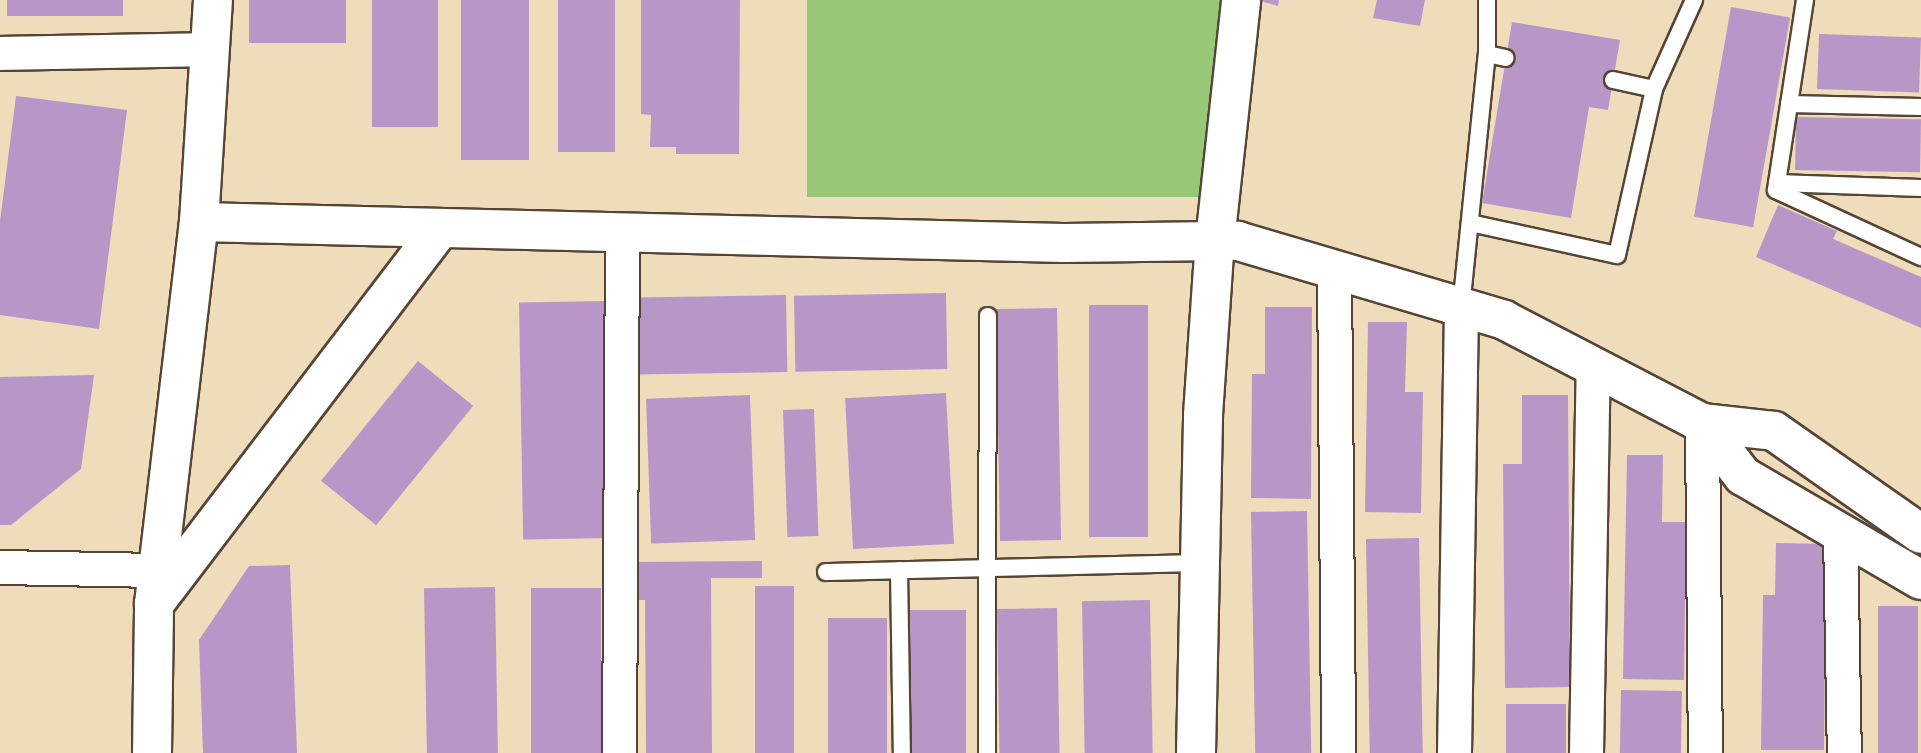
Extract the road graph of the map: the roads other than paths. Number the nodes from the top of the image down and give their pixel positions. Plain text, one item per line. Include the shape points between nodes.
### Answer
1 (213, 0) edge
2 (1241, 0) edge
3 (1487, 0) edge
4 (1694, 0) edge
5 (1805, 0) edge
6 (211, 50) junction
7 (0, 53) edge
8 (1488, 54) junction
9 (1506, 58) dead end
10 (1613, 80) dead end
11 (1654, 89) junction
12 (1788, 104) junction
13 (1921, 107) edge
14 (1777, 183) junction
15 (1921, 188) edge
16 (199, 222) junction
17 (1470, 223) junction
18 (440, 228) junction
19 (622, 232) junction
20 (1215, 242) junction
21 (1921, 257) edge
22 (1334, 270) junction
23 (1461, 308) junction
24 (988, 316) dead end
25 (1593, 367) junction
26 (1702, 424) junction
27 (1840, 533) junction
28 (1921, 534) edge
29 (1200, 563) junction
30 (0, 567) edge
31 (987, 568) junction
32 (900, 570) junction
33 (826, 572) dead end
34 (1921, 580) edge
35 (155, 587) junction
36 (152, 753) edge
37 (619, 753) edge
38 (902, 753) edge
39 (987, 753) edge
40 (1196, 753) edge
41 (1338, 753) edge
42 (1454, 753) edge
43 (1586, 753) edge
44 (1705, 753) edge
45 (1844, 753) edge

1 - 6 street
2 - 20 street
3 - 8 lane
4 - 11 lane
5 - 12 lane
6 - 7 street
6 - 16 street
8 - 9 lane
8 - 17 lane
10 - 11 lane
11 - 17 lane via 1617,255
12 - 13 lane
12 - 14 lane
14 - 15 lane
14 - 21 lane via 1776,190
16 - 18 street
16 - 35 street
17 - 23 lane
18 - 19 street
18 - 35 street
19 - 20 street
19 - 37 street
20 - 22 street via 1238,241
20 - 29 street via 1203,415
22 - 23 street
22 - 41 street
23 - 25 street via 1504,320
23 - 42 street
24 - 31 lane
25 - 26 street
25 - 43 street
26 - 27 street via 1744,476
26 - 28 street via 1774,431
26 - 44 street
27 - 34 street
27 - 45 street
29 - 31 lane
29 - 40 street
30 - 35 street
31 - 32 lane
31 - 39 lane
32 - 33 lane
32 - 38 lane
35 - 36 street

